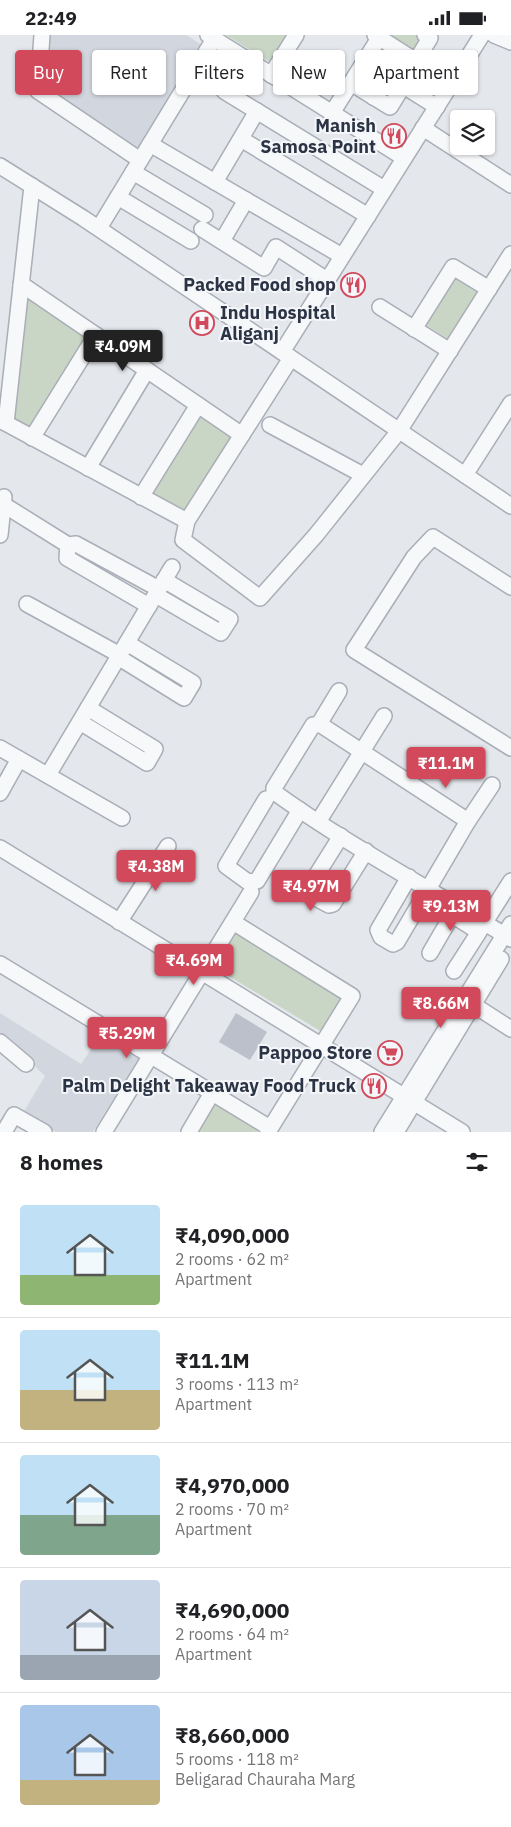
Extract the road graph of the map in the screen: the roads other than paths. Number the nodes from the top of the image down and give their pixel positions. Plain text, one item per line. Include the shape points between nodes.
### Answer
1 (42, 35) edge
2 (296, 35) edge
3 (425, 35) edge
4 (378, 36) edge
5 (487, 36) edge
6 (211, 37) edge
7 (511, 42) edge
8 (271, 75) junction
9 (351, 83) junction
10 (231, 95) edge
11 (437, 107) junction
12 (257, 111) junction
13 (332, 113) junction
14 (423, 128) junction
15 (241, 139) junction
16 (150, 144) junction
17 (404, 158) junction
18 (0, 166) edge
19 (137, 166) junction
20 (215, 182) junction
21 (511, 185) edge
22 (32, 186) junction
23 (384, 189) junction
24 (118, 197) junction
25 (246, 200) junction
26 (368, 216) junction
27 (99, 228) junction
28 (191, 241) dead end
29 (222, 241) junction
30 (511, 254) edge
31 (342, 256) junction
32 (327, 280) junction
33 (22, 284) junction
34 (489, 289) junction
35 (380, 307) dead end
36 (414, 329) junction
37 (96, 335) junction
38 (450, 351) junction
39 (286, 355) junction
40 (147, 370) junction
41 (511, 403) edge
42 (198, 405) junction
43 (3, 422) edge
44 (270, 425) dead end
45 (399, 431) junction
46 (242, 435) junction
47 (32, 438) junction
48 (88, 467) junction
49 (364, 475) junction
50 (465, 475) junction
51 (141, 497) junction
52 (2, 501) edge
53 (511, 506) edge
54 (187, 521) junction
55 (0, 535) edge
56 (172, 567) dead end
57 (511, 587) edge
58 (157, 593) junction
59 (27, 604) dead end
60 (122, 652) junction
61 (339, 691) dead end
62 (88, 708) junction
63 (384, 716) dead end
64 (80, 722) junction
65 (318, 724) junction
66 (0, 748) edge
67 (511, 748) edge
68 (362, 752) junction
69 (19, 759) junction
70 (48, 775) junction
71 (492, 785) dead end
72 (0, 793) edge
73 (266, 799) dead end
74 (300, 811) junction
75 (122, 818) dead end
76 (468, 821) junction
77 (318, 822) junction
78 (341, 836) junction
79 (168, 846) dead end
80 (0, 848) edge
81 (366, 851) junction
82 (409, 877) junction
83 (511, 881) edge
84 (251, 892) dead end
85 (425, 893) junction
86 (452, 915) junction
87 (120, 922) junction
88 (233, 922) junction
89 (482, 927) junction
90 (509, 935) edge
91 (430, 953) dead end
92 (2, 969) edge
93 (454, 971) dead end
94 (202, 973) junction
95 (468, 1002) junction
96 (511, 1029) edge
97 (0, 1042) edge
98 (320, 1046) junction
99 (151, 1056) junction
100 (26, 1064) dead end
101 (212, 1093) junction
102 (410, 1098) junction
103 (269, 1130) edge
104 (4, 1132) edge
105 (44, 1132) edge
106 (104, 1132) edge
107 (189, 1132) edge
108 (382, 1132) edge
109 (396, 1132) edge
110 (462, 1132) edge

1 - 19 street via 38,91
2 - 8 street
3 - 4 street via 430,38 416,61
4 - 9 street
5 - 7 street
5 - 11 street
6 - 8 street
6 - 16 street
8 - 13 street
9 - 11 street via 373,97 386,75
9 - 13 street
10 - 12 street
11 - 14 street
12 - 15 street
12 - 23 street
13 - 17 street
14 - 17 street
14 - 21 street
15 - 20 street
15 - 26 street
16 - 19 street
16 - 20 street
17 - 23 street
18 - 22 street
19 - 24 street
19 - 29 street
20 - 25 street
22 - 27 street
22 - 33 street
23 - 26 street
24 - 27 street
24 - 28 street
25 - 29 street
25 - 31 street
26 - 31 street
27 - 39 street
29 - 32 street via 264,268 276,247
30 - 34 street
31 - 32 street
32 - 39 street
33 - 37 street
33 - 43 street
34 - 36 street via 453,267
34 - 38 street
35 - 36 street
36 - 38 street
37 - 40 street
37 - 47 street
38 - 45 street
39 - 45 street
39 - 46 street
40 - 42 street
40 - 48 street
41 - 50 street
42 - 46 street
42 - 51 street
43 - 47 street
44 - 49 street
45 - 49 street
45 - 50 street
46 - 54 street
47 - 48 street
48 - 51 street
49 - 54 street via 260,598 183,540
50 - 53 street
51 - 54 street
52 - 55 street
52 - 58 street via 68,545 67,559
56 - 58 street
57 - 67 street via 433,537 414,557 354,649
58 - 60 street
59 - 60 street
60 - 62 street
61 - 65 street
62 - 64 street
62 - 64 street via 155,749 147,763
63 - 68 street
64 - 70 street
65 - 68 street
65 - 74 street via 309,729 274,788 274,792
66 - 69 street
68 - 76 street
68 - 77 street
69 - 70 street
69 - 72 street
70 - 75 street
71 - 76 street
73 - 74 street via 226,866 248,882 257,881
74 - 77 street
76 - 85 street
77 - 78 street
78 - 81 street
78 - 81 street via 309,887 310,895 333,904
79 - 87 street
80 - 87 street
81 - 82 street
82 - 85 street
82 - 85 street via 378,927 378,934 395,944
83 - 89 street
84 - 88 street
85 - 86 street
85 - 89 street
86 - 89 street
86 - 91 street
87 - 94 street
88 - 94 street
88 - 98 street via 352,996
89 - 90 street
89 - 93 street
90 - 95 street
92 - 99 street
94 - 98 street
94 - 99 street
95 - 96 street
95 - 102 street
97 - 100 street
98 - 102 street
98 - 103 street
99 - 101 street
99 - 106 street
101 - 103 street
101 - 107 street
102 - 108 street
102 - 109 street
102 - 110 street
104 - 105 street via 14,1115

